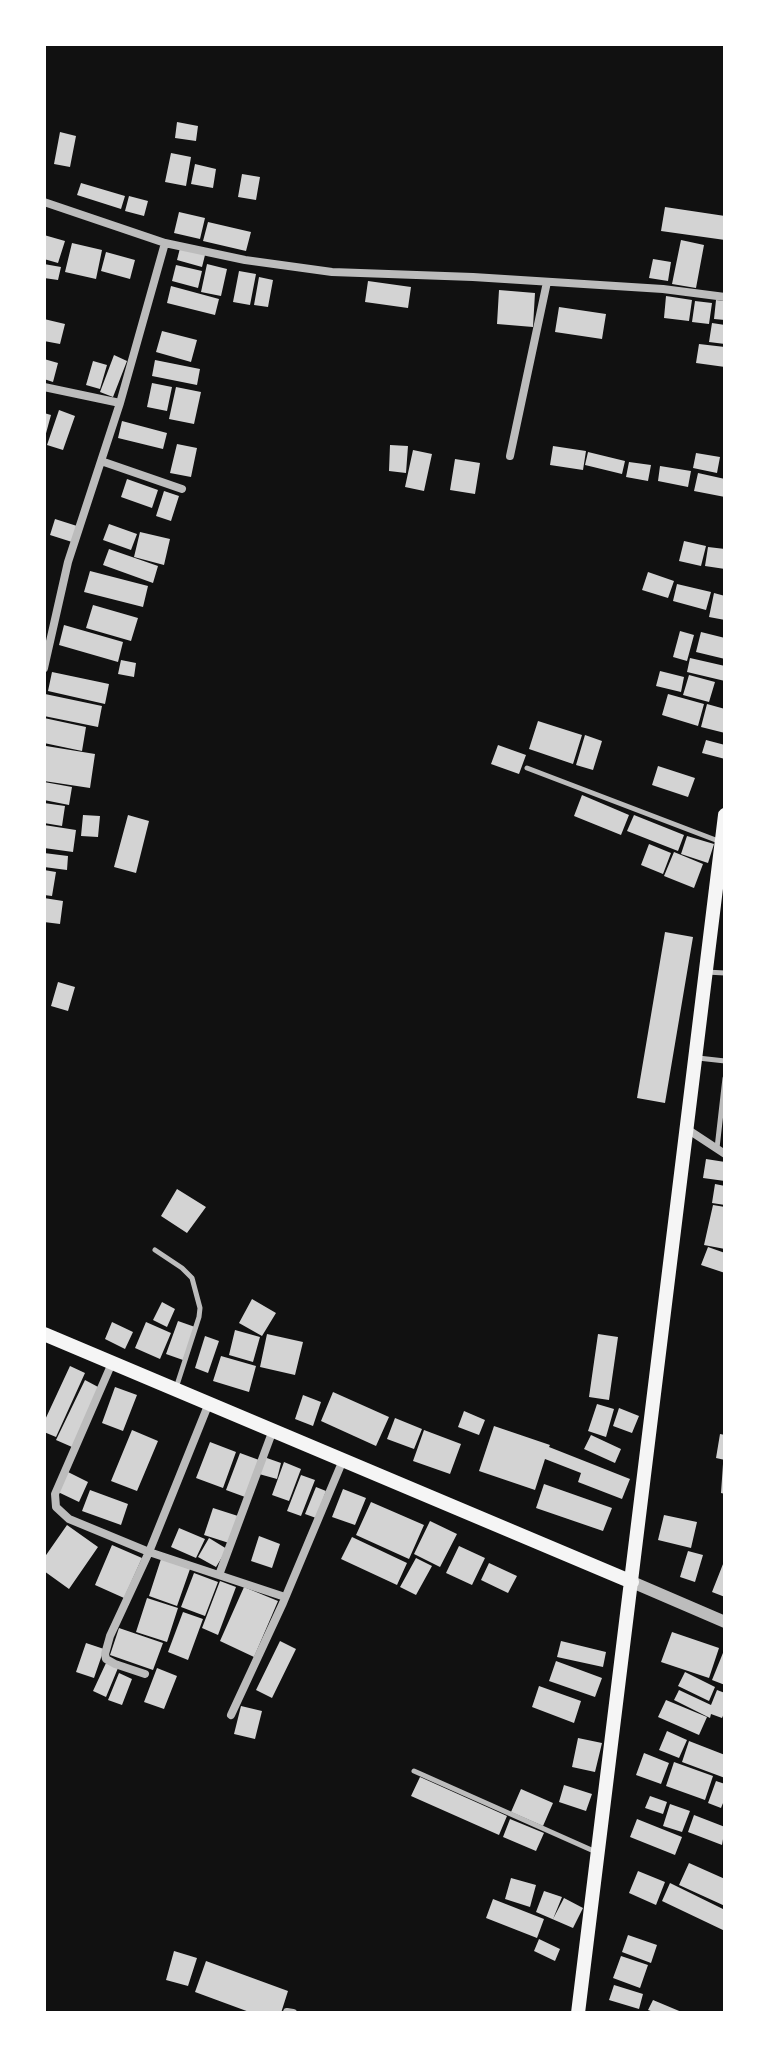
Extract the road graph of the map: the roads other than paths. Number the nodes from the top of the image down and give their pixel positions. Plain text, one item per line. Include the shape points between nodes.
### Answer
1 (44, 202) edge
2 (165, 243) junction
3 (547, 282) junction
4 (725, 297) edge
5 (44, 387) edge
6 (120, 403) junction
7 (510, 456) dead end
8 (101, 461) junction
9 (182, 489) dead end
10 (44, 665) edge
11 (527, 768) dead end
12 (725, 815) edge
13 (722, 842) junction
14 (720, 888) edge
15 (705, 972) junction
16 (725, 973) edge
17 (695, 1057) junction
18 (725, 1061) edge
19 (725, 1078) edge
20 (687, 1129) junction
21 (721, 1152) edge
22 (155, 1250) dead end
23 (44, 1334) edge
24 (112, 1363) junction
25 (176, 1388) junction
26 (210, 1402) junction
27 (273, 1430) junction
28 (343, 1460) junction
29 (149, 1552) junction
30 (219, 1575) junction
31 (632, 1582) junction
32 (285, 1597) junction
33 (725, 1622) edge
34 (145, 1674) dead end
35 (231, 1715) dead end
36 (414, 1771) dead end
37 (597, 1852) junction
38 (578, 2013) edge

1 - 2 street
2 - 3 street via 332,272
2 - 6 street
3 - 4 street
3 - 7 street
5 - 6 street
6 - 8 street
8 - 9 street
8 - 10 street via 68,562
11 - 13 lane
12 - 13 main road
13 - 14 main road
14 - 15 main road
15 - 16 lane
15 - 17 main road
17 - 18 lane
17 - 20 main road
19 - 21 lane
20 - 21 street
20 - 31 main road
22 - 25 lane via 192,1278 200,1308
23 - 24 main road
24 - 25 main road
24 - 29 street via 55,1494 56,1507 69,1519
25 - 26 main road
26 - 27 main road
26 - 29 street
27 - 28 main road
27 - 30 street
28 - 31 main road
28 - 32 street
29 - 30 street
29 - 34 street via 105,1654 115,1664
30 - 32 street
31 - 33 street
31 - 37 main road
32 - 35 street
36 - 37 lane
37 - 38 main road

